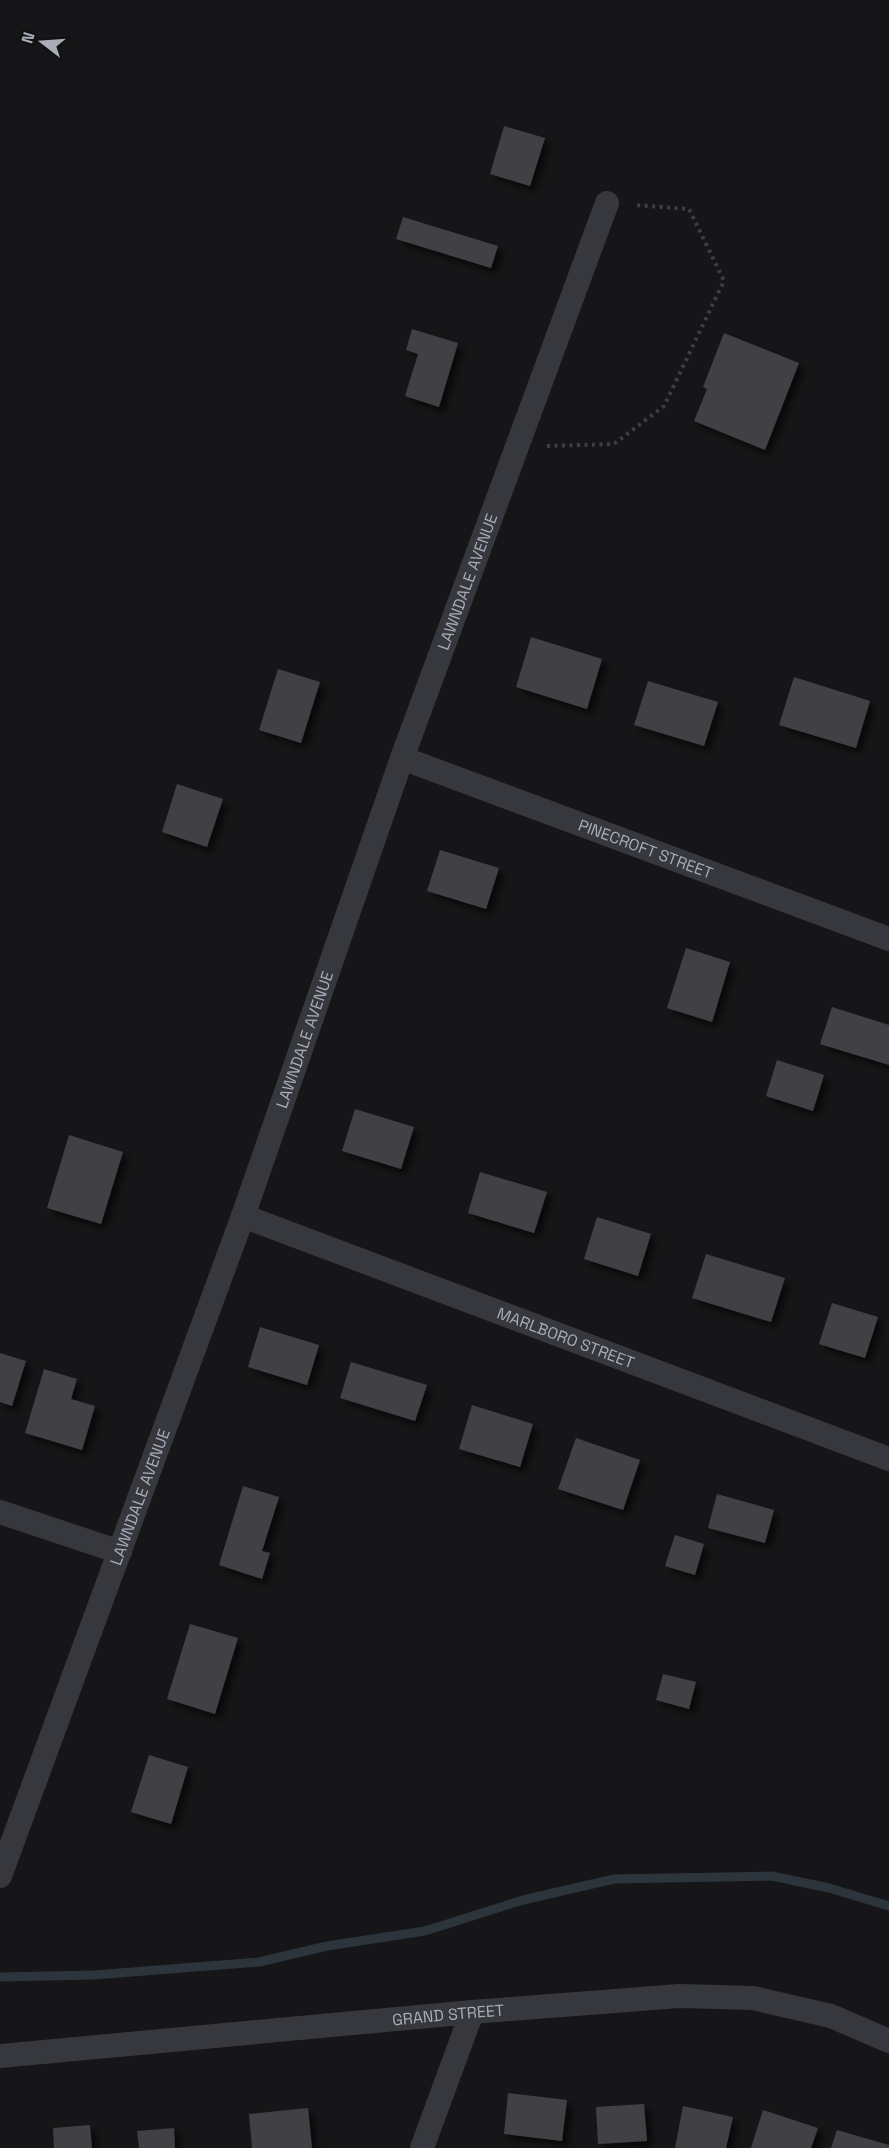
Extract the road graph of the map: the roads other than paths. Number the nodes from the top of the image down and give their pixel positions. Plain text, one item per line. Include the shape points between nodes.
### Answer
1 (608, 203) road end
2 (402, 758) junction
3 (889, 939) edge
4 (243, 1216) junction
5 (889, 1459) edge
6 (0, 1512) edge
7 (120, 1552) junction
8 (0, 1876) edge
9 (472, 2012) junction
10 (889, 2041) edge
11 (0, 2056) edge
12 (422, 2148) edge

1 - 2 street, LAWNDALE AVENUE
2 - 3 street, PINECROFT STREET
2 - 4 street, LAWNDALE AVENUE
4 - 5 street, MARLBORO STREET
4 - 7 street, LAWNDALE AVENUE
6 - 7 street
7 - 8 street, LAWNDALE AVENUE
9 - 10 street, GRAND STREET via 679,1996 753,1998 831,2016
9 - 11 street, GRAND STREET
9 - 12 street

